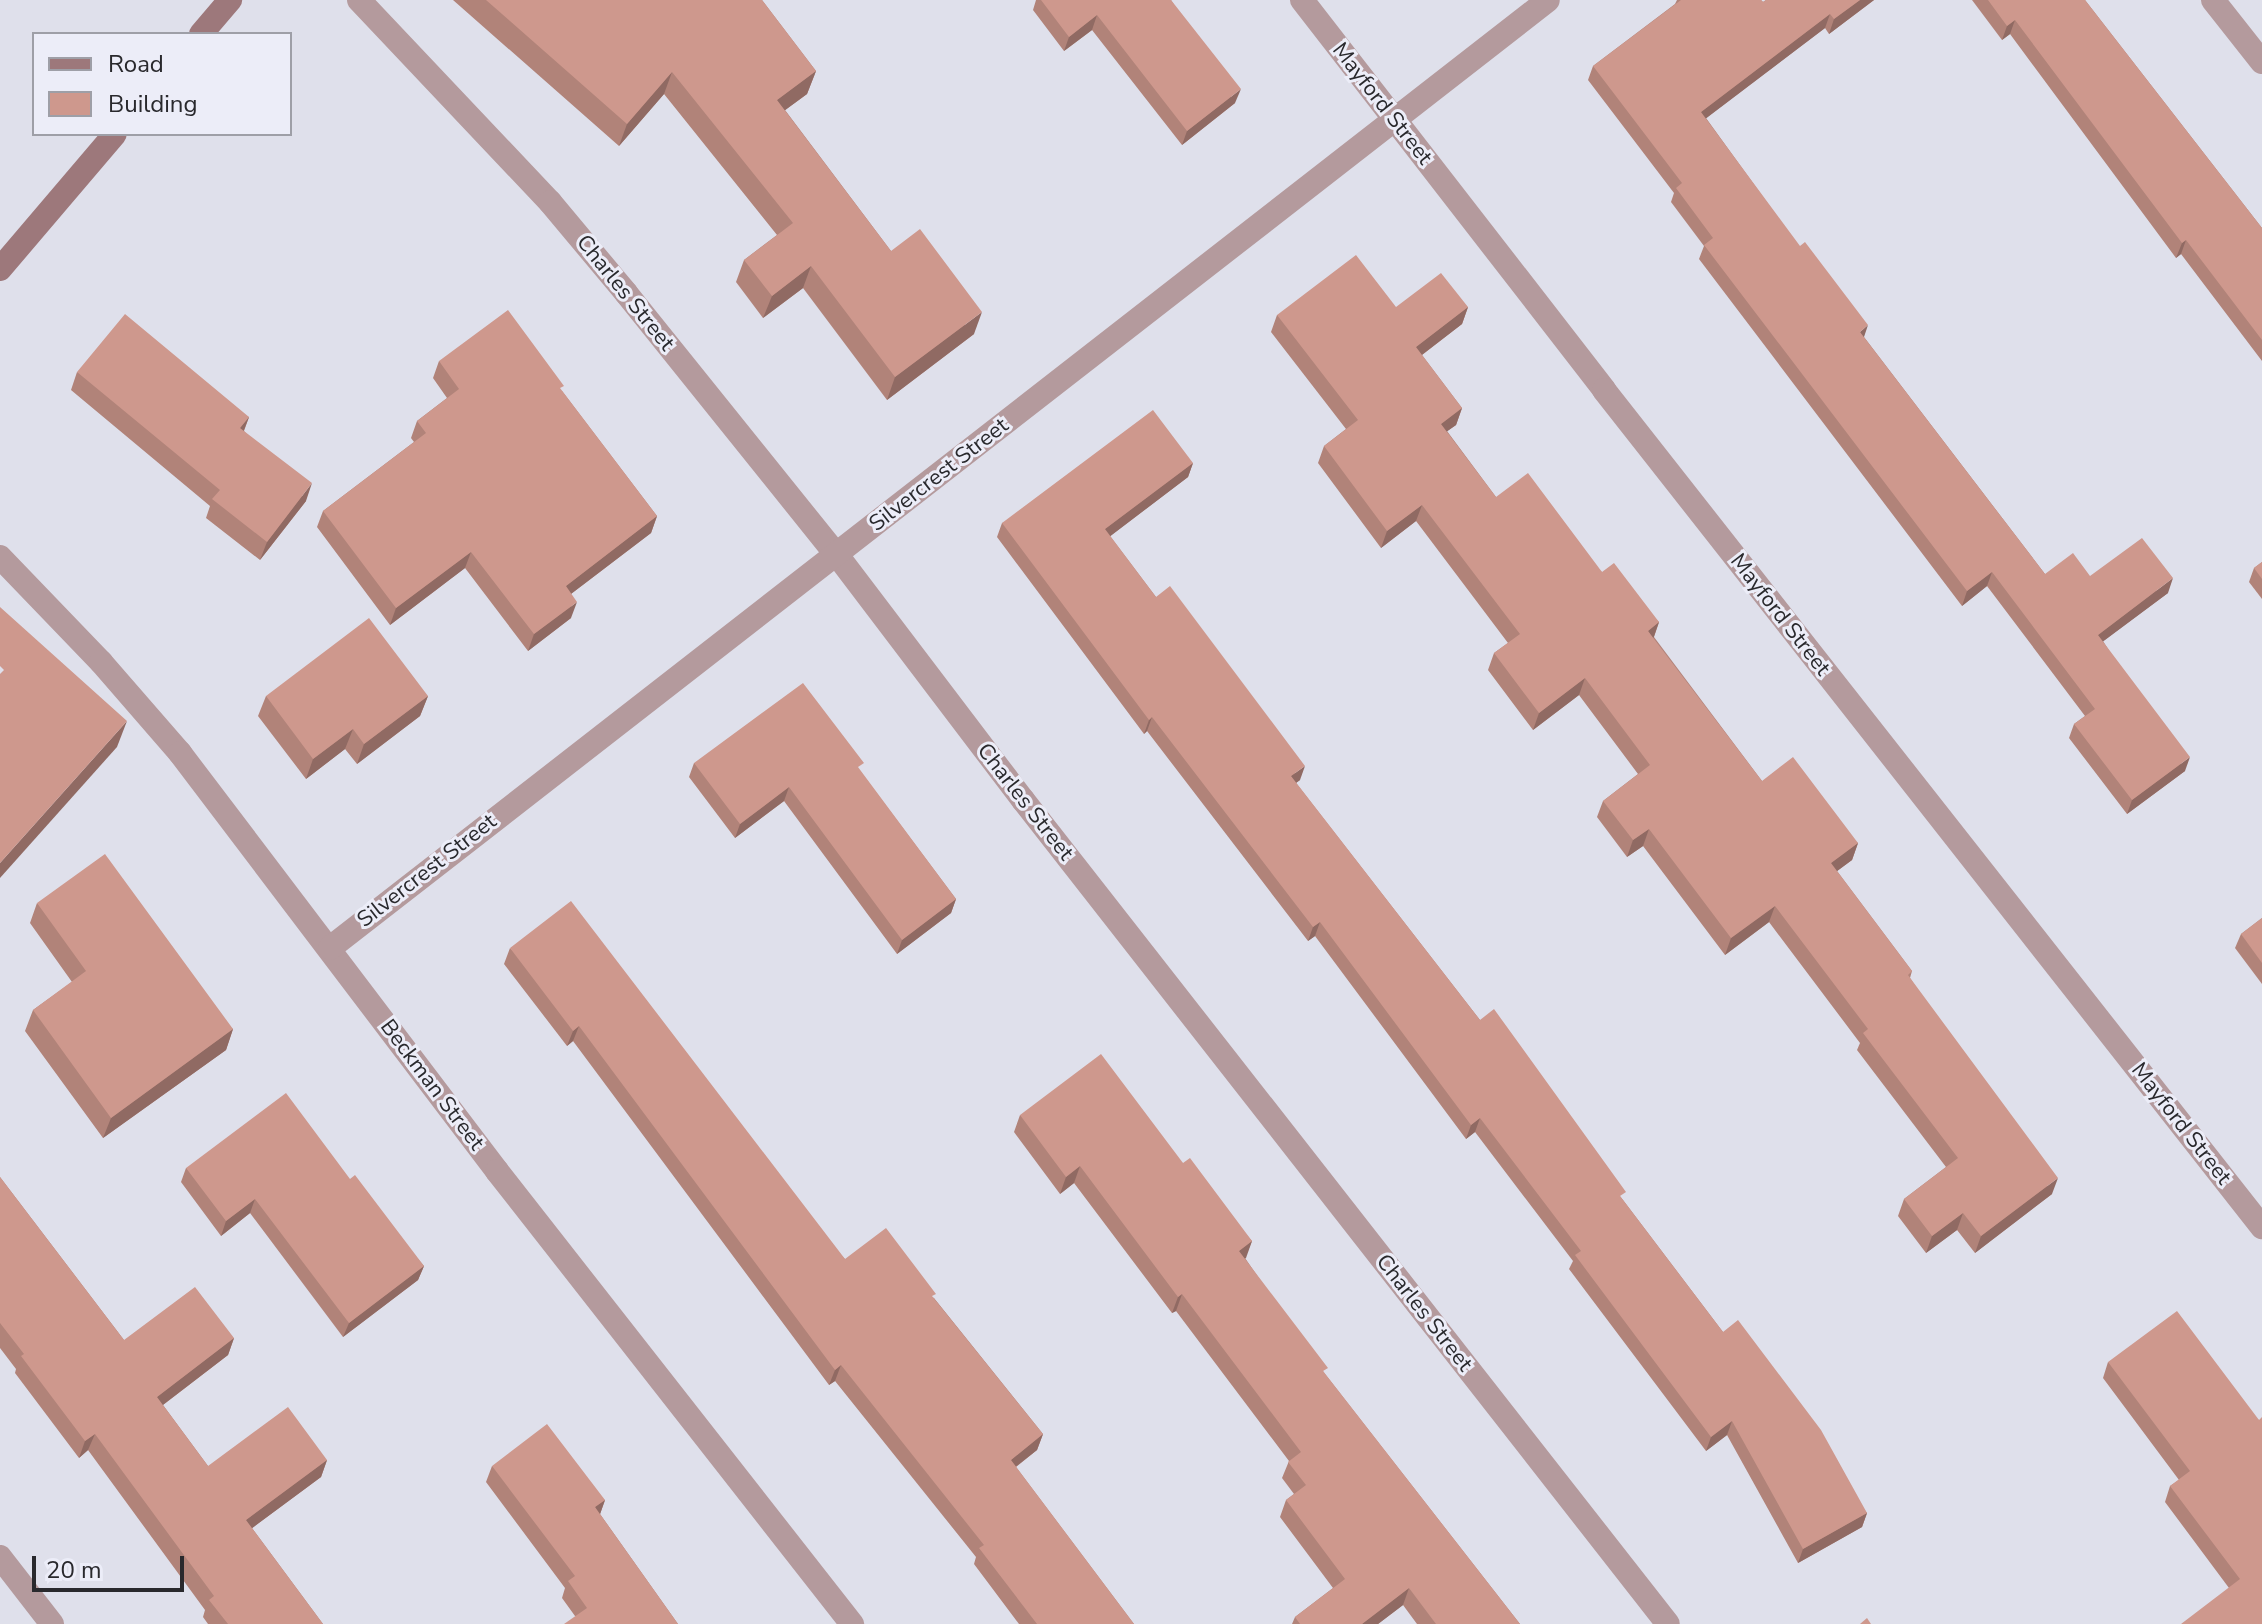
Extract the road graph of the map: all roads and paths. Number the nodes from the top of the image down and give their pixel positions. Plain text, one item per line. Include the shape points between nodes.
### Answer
1 (230, 0) edge
2 (359, 0) edge
3 (1302, 0) edge
4 (1548, 0) edge
5 (2213, 0) edge
6 (203, 32) edge
7 (2262, 62) edge
8 (1395, 120) junction
9 (113, 136) edge
10 (0, 269) edge
11 (837, 555) junction
12 (0, 557) edge
13 (330, 948) junction
14 (2262, 1227) edge
15 (0, 1557) edge
16 (52, 1624) edge
17 (852, 1624) edge
18 (1668, 1624) edge

1 - 6 main road
2 - 11 street, Charles Street via 550,202
3 - 8 street, Mayford Street
4 - 8 street, Silvercrest Street
5 - 7 street
8 - 11 street, Silvercrest Street
8 - 14 street, Mayford Street
9 - 10 main road
11 - 13 street, Silvercrest Street
11 - 18 street, Charles Street
12 - 13 street, Beckman Street via 180,753
13 - 17 street, Beckman Street via 497,1171
15 - 16 street

